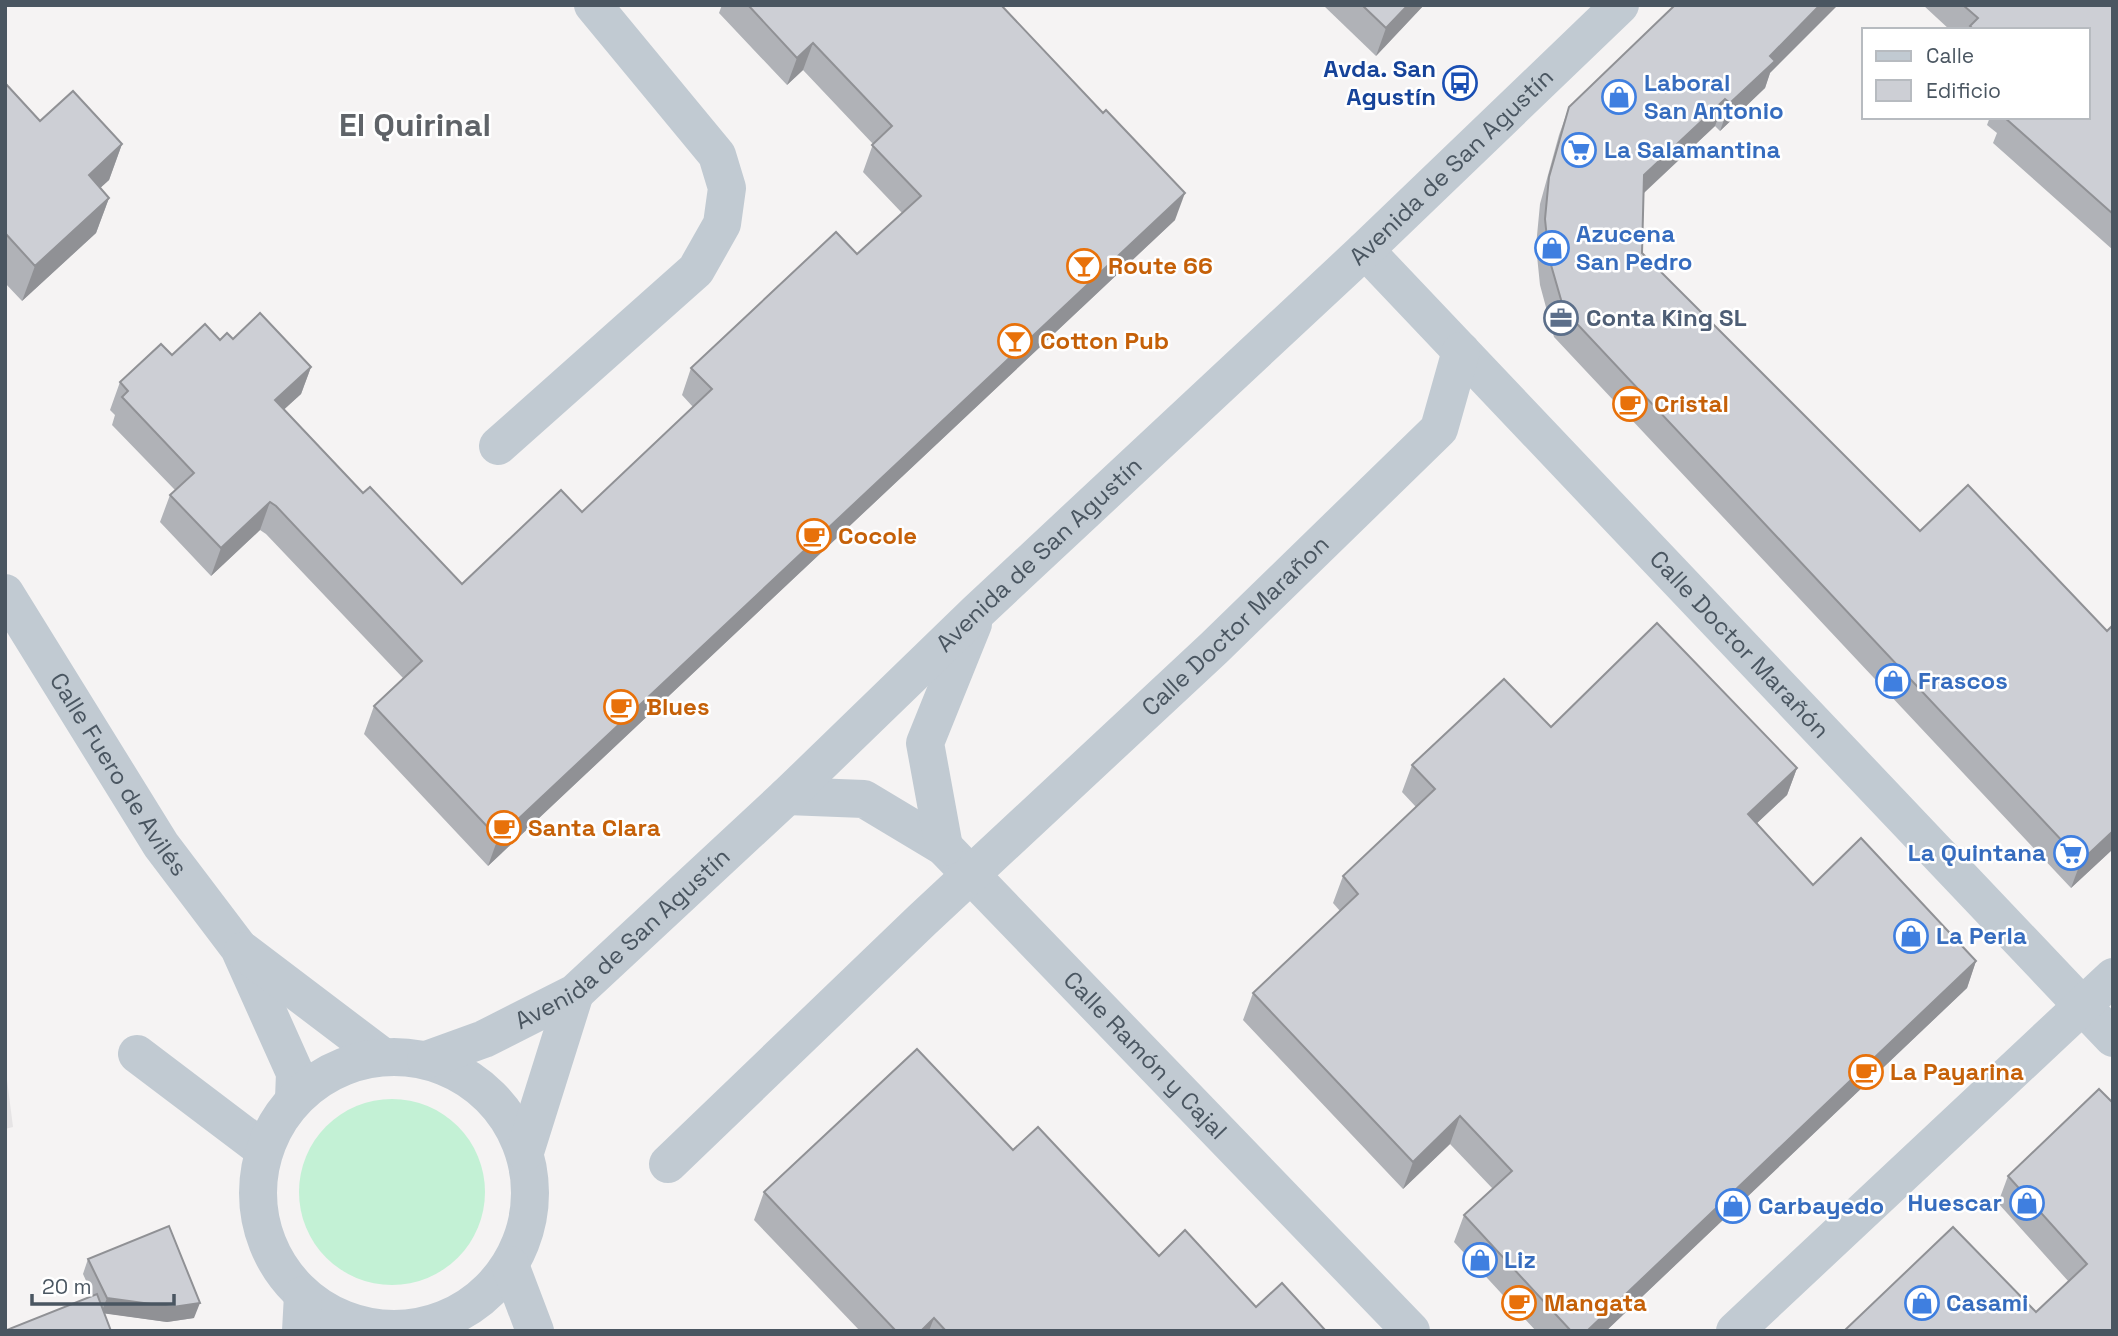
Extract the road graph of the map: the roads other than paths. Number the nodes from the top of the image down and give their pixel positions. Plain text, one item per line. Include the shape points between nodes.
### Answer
1 (593, 5) edge
2 (1620, 5) edge
3 (1590, 19) edge
4 (1365, 250) junction
5 (1461, 351) junction
6 (498, 446) dead end
7 (5, 593) edge
8 (978, 612) junction
9 (787, 796) junction
10 (944, 847) junction
11 (970, 875) junction
12 (239, 948) junction
13 (2113, 977) edge
14 (575, 993) junction
15 (2082, 1005) junction
16 (2113, 1038) edge
17 (137, 1054) dead end
18 (383, 1057) junction
19 (426, 1060) junction
20 (294, 1099) junction
21 (264, 1150) junction
22 (525, 1152) junction
23 (668, 1164) dead end
24 (510, 1265) junction
25 (302, 1313) edge
26 (475, 1321) edge
27 (392, 1330) edge
28 (535, 1331) edge
29 (1410, 1331) edge
30 (1735, 1331) edge

1 - 6 street via 717,155 727,188 722,224 696,271
2 - 3 street, Avenida de San Agustín
3 - 4 street, Avenida de San Agustín
4 - 5 street, Calle Doctor Marañón
4 - 8 street, Avenida de San Agustín
5 - 11 street, Calle Doctor Marañon via 1439,429 1214,648
5 - 15 street, Calle Doctor Marañón
7 - 12 street, Calle Fuero de Avilés via 161,845
8 - 9 street, Avenida de San Agustín
8 - 10 street via 925,743
9 - 10 street, Calle Ramón y Cajal via 864,799
9 - 14 street, Avenida de San Agustín
10 - 11 street, Calle Ramón y Cajal
11 - 23 street, Calle Doctor Marañon
11 - 29 street, Calle Ramón y Cajal
12 - 18 street, Calle Fuero de Avilés
12 - 20 street, Calle Fuero de Avilés via 295,1073
13 - 15 street
14 - 19 street, Avenida de San Agustín via 484,1039
14 - 22 street
15 - 16 street, Calle Doctor Marañón
15 - 30 street
17 - 21 street
18 - 19 street
18 - 20 street via 359,1061 321,1078
19 - 22 street via 448,1067 481,1088 510,1120
20 - 21 street
21 - 25 street via 257,1185 260,1220 272,1256
22 - 24 street via 530,1179 527,1223
24 - 26 street
24 - 28 street
25 - 27 street
26 - 27 street

